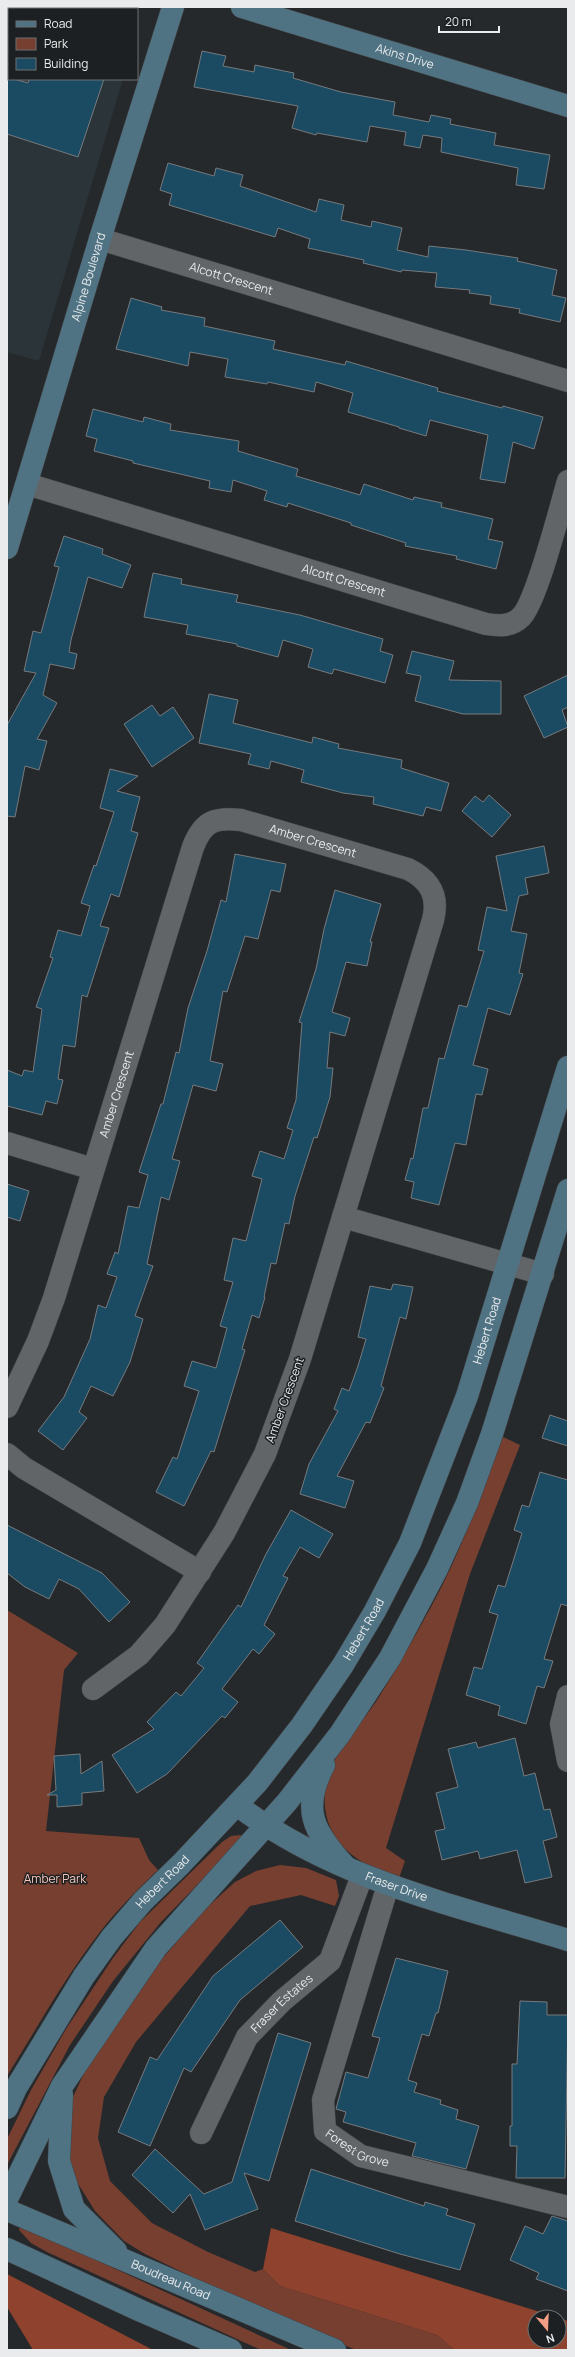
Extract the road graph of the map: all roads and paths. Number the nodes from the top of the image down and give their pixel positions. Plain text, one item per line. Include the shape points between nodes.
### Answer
1 (173, 7) edge
2 (242, 7) edge
3 (568, 106) edge
4 (100, 239) junction
5 (568, 381) edge
6 (568, 481) edge
7 (27, 484) junction
8 (7, 548) edge
9 (568, 1067) edge
10 (7, 1143) edge
11 (92, 1169) junction
12 (568, 1190) edge
13 (343, 1217) junction
14 (509, 1265) junction
15 (543, 1274) junction
16 (7, 1407) edge
17 (7, 1454) edge
18 (200, 1572) junction
19 (93, 1689) dead end
20 (568, 1696) edge
21 (340, 1734) junction
22 (568, 1761) edge
23 (237, 1805) junction
24 (266, 1827) junction
25 (355, 1873) junction
26 (388, 1885) junction
27 (568, 1940) edge
28 (62, 2086) junction
29 (10, 2098) edge
30 (201, 2133) dead end
31 (7, 2199) edge
32 (568, 2207) edge
33 (7, 2210) edge
34 (7, 2249) edge
35 (124, 2259) junction
36 (231, 2350) edge
37 (335, 2350) edge

1 - 4 main road, Alpine Boulevard
2 - 3 main road, Akins Drive
4 - 5 street, Alcott Crescent
4 - 7 main road, Alpine Boulevard
6 - 7 street, Alcott Crescent via 530,602 516,621 501,626 486,624
7 - 8 main road, Alpine Boulevard
9 - 14 main road, Hebert Road
10 - 11 street
11 - 13 street, Amber Crescent via 197,836 212,822 241,820 408,869 420,875 433,892 436,910
11 - 16 street, Amber Crescent via 47,1320
12 - 15 main road
13 - 14 street
13 - 18 street, Amber Crescent via 289,1392 268,1448 235,1513
14 - 15 street
14 - 23 main road, Hebert Road via 467,1396 410,1543 343,1665 302,1725
15 - 21 main road via 467,1503 437,1569 390,1658
17 - 18 street via 24,1468
18 - 19 street, Amber Crescent via 165,1625 139,1655
20 - 22 street via 561,1724
21 - 24 main road
21 - 25 main road via 316,1780 311,1809 318,1832
23 - 24 main road, Fraser Drive
23 - 29 main road, Hebert Road via 165,1878 112,1937 84,1976
24 - 25 main road, Fraser Drive
24 - 28 main road via 156,1948
25 - 26 main road, Fraser Drive
25 - 30 street, Fraser Estates via 330,1961 282,2001 247,2037
26 - 27 main road, Fraser Drive
26 - 32 street, Forest Grove via 323,2100 325,2131 360,2156
28 - 31 main road
28 - 35 main road via 59,2161 74,2209
33 - 35 main road, Boudreau Road
34 - 36 main road
35 - 37 main road, Boudreau Road

